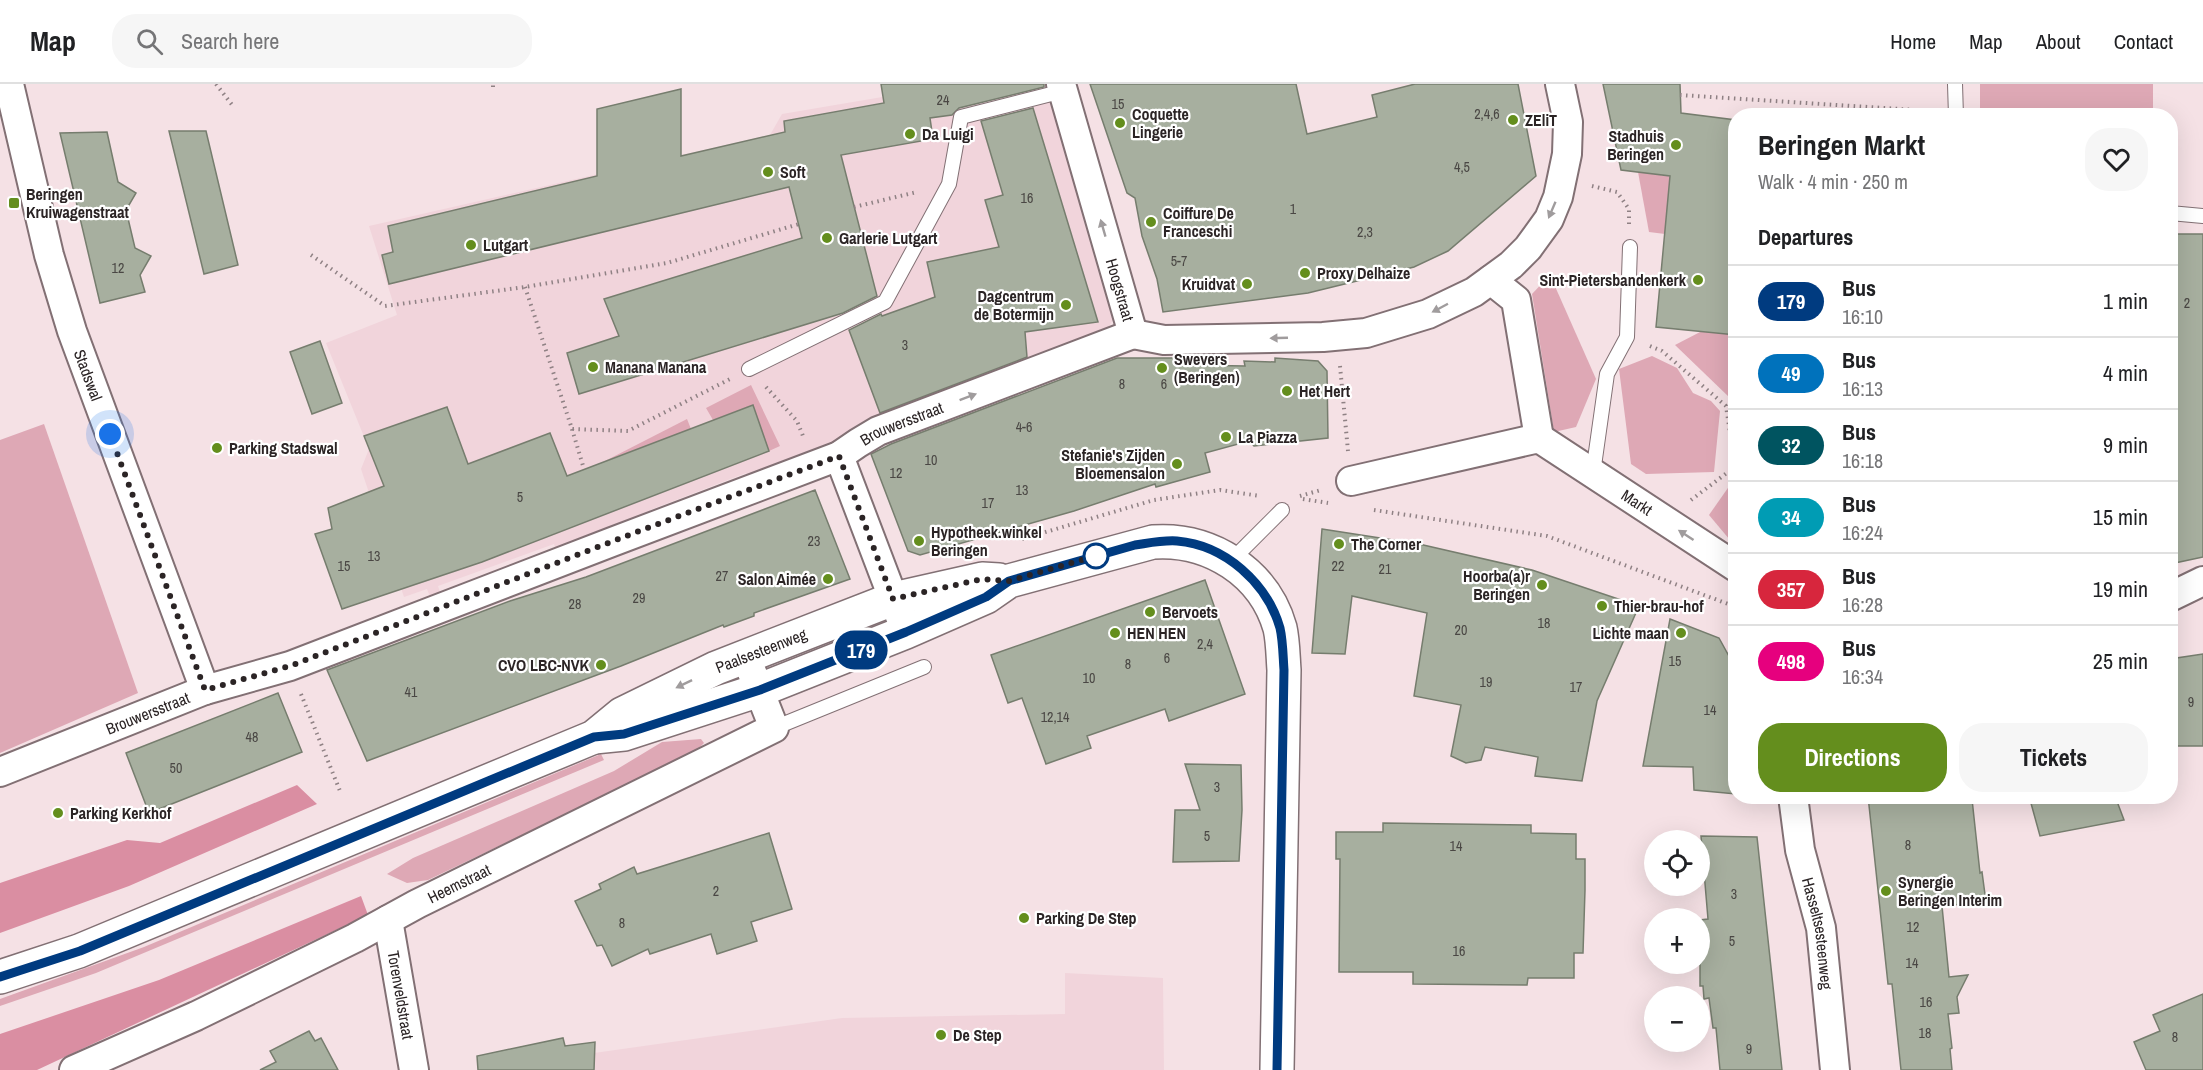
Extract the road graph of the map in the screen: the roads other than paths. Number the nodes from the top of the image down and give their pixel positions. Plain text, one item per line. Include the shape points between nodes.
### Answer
1 (9, 84) edge
2 (1560, 84) edge
3 (1955, 84) edge
4 (1062, 88) edge
5 (1956, 108) edge
6 (2178, 214) edge
7 (2203, 216) edge
8 (1630, 247) dead end
9 (1491, 280) junction
10 (1133, 334) junction
11 (749, 369) road end
12 (1539, 438) junction
13 (839, 456) junction
14 (1593, 473) junction
15 (1345, 493) road end
16 (1282, 510) dead end
17 (1231, 561) junction
18 (1728, 562) edge
19 (1009, 581) junction
20 (2203, 581) edge
21 (2178, 593) edge
22 (893, 599) junction
23 (906, 632) junction
24 (746, 657) junction
25 (924, 667) dead end
26 (205, 690) junction
27 (760, 690) junction
28 (774, 728) junction
29 (594, 737) junction
30 (0, 772) edge
31 (1794, 804) edge
32 (388, 920) junction
33 (0, 977) edge
34 (74, 1070) edge
35 (414, 1070) edge
36 (1278, 1070) edge
37 (1835, 1070) edge

1 - 26 street, Stadswal via 49,255 72,331
2 -> 9 street via 1568,122 1567,154 1558,197 1528,248
3 - 5 lane
10 -> 4 street, Hoogstraat
4 - 11 lane via 961,117 949,184 885,302
6 - 7 lane
8 - 14 lane via 1627,337 1607,374
9 -> 10 street, Hoogstraat via 1428,314 1366,333 1164,340
9 - 12 street via 1516,300
13 -> 10 street, Brouwersstraat via 878,431
12 - 14 street, Markt
12 - 15 street
13 - 22 street
13 - 26 street, Brouwersstraat via 290,666
18 -> 14 street, Markt
16 - 17 lane
17 - 19 street, Paalsesteenweg via 1192,544 1153,542
17 - 36 street, Paalsesteenweg via 1263,591 1281,632 1284,670
19 - 22 street, Paalsesteenweg via 982,579
19 - 23 street, Paalsesteenweg via 986,597
20 - 21 street
22 - 23 street
22 - 24 street, Paalsesteenweg
23 - 27 street, Paalsesteenweg
24 - 27 street
24 -> 29 street, Paalsesteenweg via 622,714
25 - 28 lane
26 - 30 street, Brouwersstraat
27 - 28 street
27 - 29 street, Paalsesteenweg via 624,734
28 - 32 street, Heemstraat
29 - 33 street, Paalsesteenweg via 80,951
31 - 37 street, Hasseltsesteenweg via 1800,850 1821,928
32 - 34 street, Heemstraat via 196,1016
32 - 35 street, Torenveldstraat

